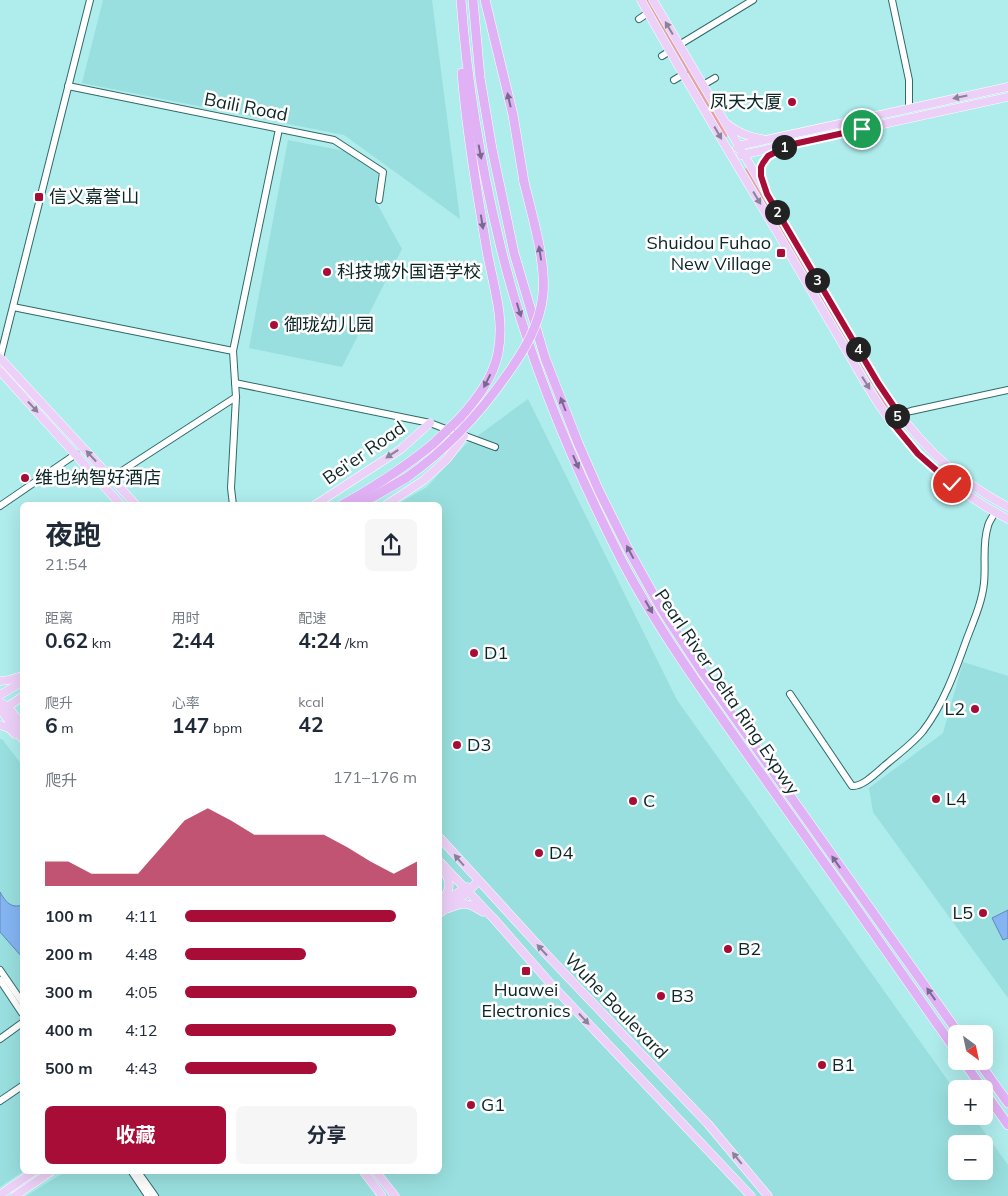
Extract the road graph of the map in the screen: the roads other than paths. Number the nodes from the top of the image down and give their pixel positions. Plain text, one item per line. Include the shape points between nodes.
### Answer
1 (90, 0) edge
2 (460, 0) edge
3 (474, 0) edge
4 (485, 0) edge
5 (640, 0) edge
6 (652, 0) edge
7 (753, 0) edge
8 (892, 0) edge
9 (648, 13) junction
10 (639, 18) dead end
11 (679, 45) junction
12 (670, 51) junction
13 (662, 56) dead end
14 (684, 74) junction
15 (715, 78) dead end
16 (674, 80) dead end
17 (702, 85) junction
18 (68, 86) junction
19 (1008, 87) edge
20 (1008, 97) edge
21 (909, 108) junction
22 (721, 117) junction
23 (279, 129) junction
24 (772, 139) junction
25 (789, 145) junction
26 (738, 146) junction
27 (744, 155) junction
28 (732, 156) junction
29 (767, 194) junction
30 (379, 200) dead end
31 (13, 307) junction
32 (233, 351) junction
33 (0, 358) edge
34 (0, 371) edge
35 (235, 383) junction
36 (1008, 390) edge
37 (236, 397) junction
38 (899, 414) junction
39 (890, 420) junction
40 (430, 423) junction
41 (464, 436) junction
42 (495, 446) dead end
43 (76, 454) junction
44 (111, 478) junction
45 (118, 502) edge
46 (133, 502) edge
47 (233, 502) edge
48 (319, 502) edge
49 (347, 502) edge
50 (364, 502) edge
51 (391, 502) edge
52 (0, 506) edge
53 (1008, 507) edge
54 (995, 512) junction
55 (1008, 519) edge
56 (20, 677) edge
57 (0, 681) edge
58 (20, 683) edge
59 (790, 694) dead end
60 (0, 695) edge
61 (20, 698) edge
62 (0, 702) edge
63 (2, 709) edge
64 (20, 723) edge
65 (0, 725) edge
66 (20, 736) edge
67 (20, 737) edge
68 (442, 840) edge
69 (442, 864) edge
70 (442, 865) edge
71 (478, 881) junction
72 (466, 890) junction
73 (442, 907) edge
74 (494, 919) junction
75 (0, 970) edge
76 (0, 980) edge
77 (20, 999) edge
78 (20, 1010) edge
79 (20, 1025) edge
80 (953, 1025) edge
81 (0, 1038) edge
82 (948, 1039) edge
83 (984, 1070) edge
84 (20, 1087) edge
85 (0, 1101) edge
86 (1008, 1103) edge
87 (993, 1104) edge
88 (1008, 1125) edge
89 (30, 1174) edge
90 (47, 1174) edge
91 (133, 1174) edge
92 (139, 1174) edge
93 (366, 1174) edge
94 (378, 1174) edge
95 (0, 1195) edge
96 (15, 1196) edge
97 (148, 1196) edge
98 (155, 1196) edge
99 (382, 1196) edge
100 (395, 1196) edge
101 (751, 1196) edge
102 (768, 1196) edge

1 - 18 street
2 -> 49 highway, bridge via 459,42 465,100 500,319 498,354 483,390 460,418 418,457
2 -> 82 highway, Pearl River Delta Ring Expwy via 470,96 499,242 547,392 594,502 654,617 695,680
80 -> 3 highway, Pearl River Delta Ring Expwy via 703,673 662,610 599,491 545,358 514,253 480,78
50 -> 4 highway, bridge via 406,478 467,425 526,348 540,311 543,276 539,248 513,115
5 - 9 main road
11 -> 6 main road
7 - 11 street
8 - 21 street via 909,80
9 - 10 street
9 - 12 main road
11 - 17 main road
12 - 13 street
12 - 14 main road
14 - 16 street
14 -> 28 main road
15 - 17 street
17 - 22 main road
18 - 23 street, Baili Road
18 - 31 street
19 -> 21 main road
20 - 25 main road
21 - 24 main road
22 - 24 main road via 744,135
22 - 26 main road
23 - 30 street, Baili Road via 334,140 382,172
23 - 32 street
24 - 26 main road
25 - 27 main road
25 - 29 main road via 768,156 761,167
26 - 27 main road
26 - 28 main road
27 - 28 main road
27 - 29 main road
28 -> 39 main road
29 - 38 main road
31 - 32 street
31 - 33 street
32 - 35 street
44 -> 33 main road
34 -> 43 main road
35 - 37 street
35 - 40 street
36 - 38 street
37 - 44 street
37 - 47 street
38 - 39 street
38 - 53 main road via 939,460 976,489
39 - 54 main road via 938,473
40 - 41 street
40 -> 48 main road, Bei'er Road via 401,449
41 - 42 street
41 - 51 main road via 424,480
43 - 45 main road
43 - 52 street
44 - 46 main road
54 - 55 main road
54 - 59 street via 988,525 982,595 959,662 930,720 900,753 869,778 852,786
56 - 57 main road
58 - 60 main road
61 - 63 main road
62 - 63 main road
63 - 64 main road
63 - 66 main road
65 - 67 main road
71 -> 68 main road, Wuhe Boulevard
69 - 72 main road, Wuhe Boulevard
70 - 73 main road via 449,886
71 - 72 main road
102 -> 71 main road, Wuhe Boulevard via 716,1132
72 - 73 main road via 445,901
72 - 74 main road, Wuhe Boulevard
73 - 74 main road via 468,904
74 -> 101 main road, Wuhe Boulevard
75 - 77 street
76 - 78 street
79 - 81 street
83 - 86 highway
84 - 85 street
87 - 88 highway
89 - 95 main road
90 - 96 main road
91 - 97 street
92 - 98 street
93 - 99 main road
94 - 100 main road

